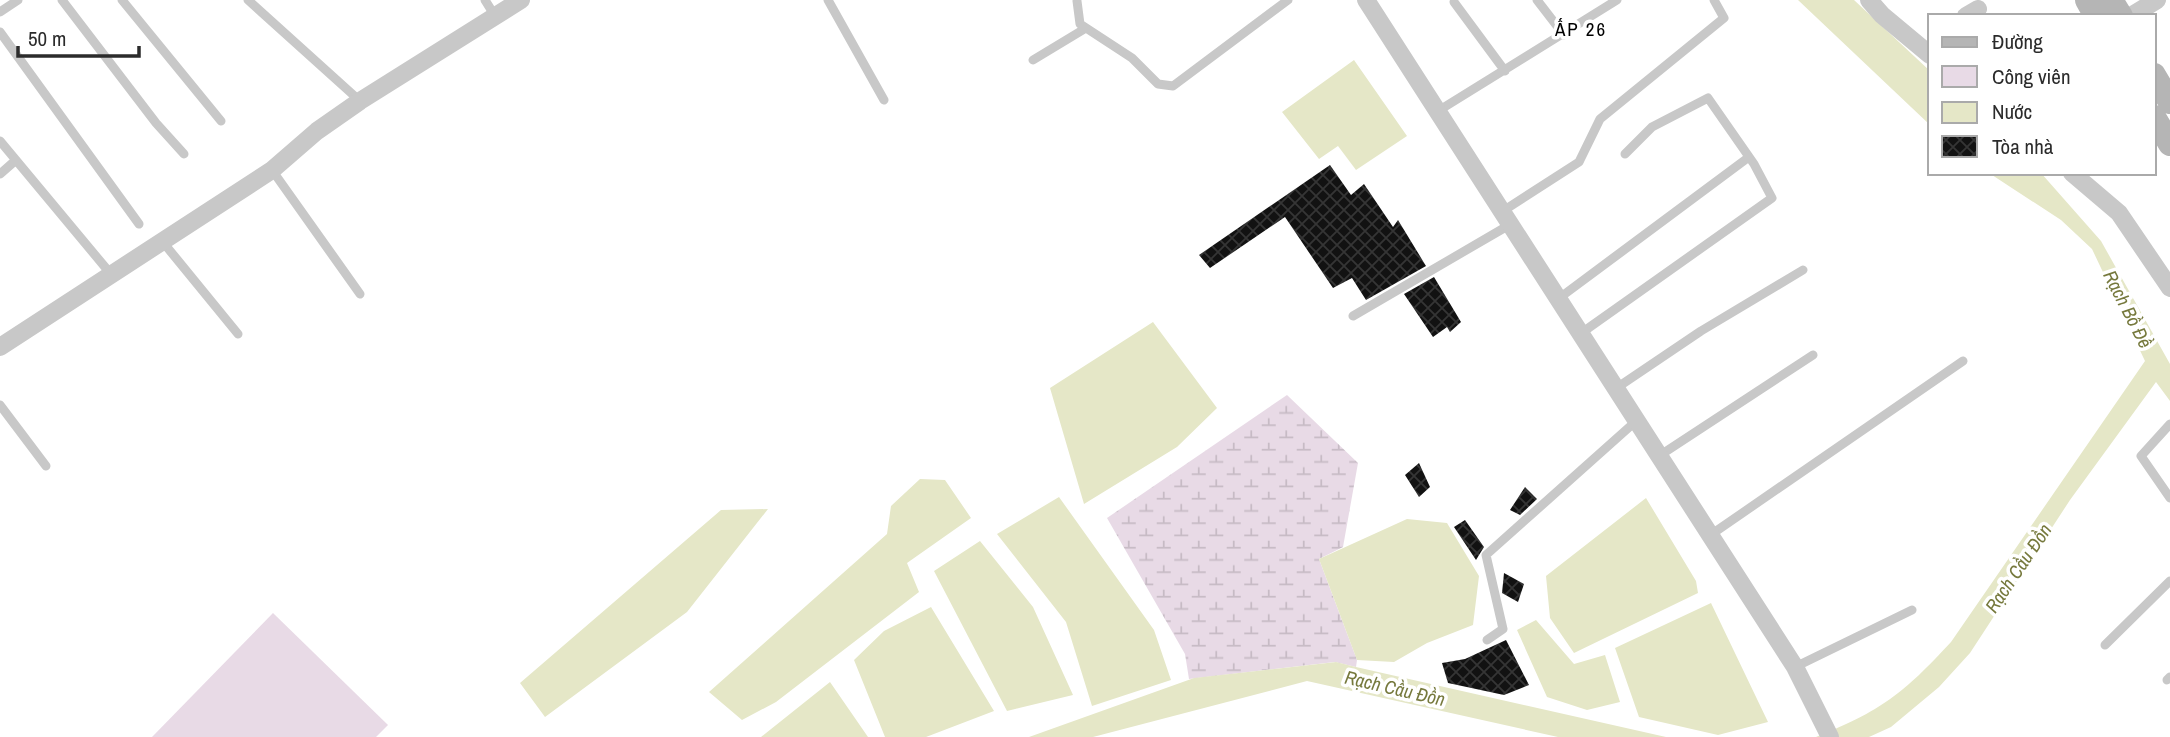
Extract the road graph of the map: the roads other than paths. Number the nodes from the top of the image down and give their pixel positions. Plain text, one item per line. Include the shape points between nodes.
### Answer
1 (18, 0) edge
2 (62, 0) edge
3 (122, 0) edge
4 (248, 0) edge
5 (485, 0) edge
6 (521, 0) edge
7 (828, 0) edge
8 (1288, 0) edge
9 (1366, 0) edge
10 (1537, 0) edge
11 (1617, 0) edge
12 (1714, 0) edge
13 (1869, 0) edge
14 (2157, 0) edge
15 (1077, 1) edge
16 (1454, 2) dead end
17 (0, 12) edge
18 (2135, 14) edge
19 (495, 16) junction
20 (1086, 28) junction
21 (0, 32) edge
22 (1564, 35) junction
23 (1927, 46) edge
24 (1033, 60) dead end
25 (1505, 71) junction
26 (2156, 78) edge
27 (884, 100) dead end
28 (360, 101) junction
29 (2170, 102) edge
30 (1438, 111) junction
31 (2156, 120) edge
32 (222, 121) dead end
33 (0, 141) edge
34 (2170, 144) edge
35 (184, 154) dead end
36 (1625, 154) dead end
37 (1749, 157) junction
38 (16, 160) junction
39 (272, 170) junction
40 (0, 174) edge
41 (2073, 175) edge
42 (1507, 218) junction
43 (139, 224) dead end
44 (161, 240) junction
45 (1802, 270) dead end
46 (110, 273) junction
47 (2170, 288) edge
48 (360, 294) dead end
49 (1558, 299) junction
50 (1353, 316) dead end
51 (238, 334) dead end
52 (1580, 334) junction
53 (0, 347) edge
54 (1813, 355) dead end
55 (1963, 361) dead end
56 (1615, 389) junction
57 (0, 405) edge
58 (1635, 422) junction
59 (2170, 424) edge
60 (1658, 457) junction
61 (46, 466) dead end
62 (2170, 498) edge
63 (1709, 536) junction
64 (2170, 581) edge
65 (1912, 610) dead end
66 (1487, 640) dead end
67 (2105, 645) dead end
68 (1795, 667) junction
69 (1826, 730) edge

1 - 17 lane
2 - 35 lane
3 - 32 lane
4 - 28 lane
5 - 19 lane
6 - 19 street
7 - 27 lane
8 - 20 lane via 1173,86 1158,84 1132,58
9 - 30 street
10 - 22 lane
11 - 22 lane
12 - 42 lane via 1724,18 1600,119 1579,162
13 - 23 street via 1882,15
14 - 18 street
15 - 20 lane via 1080,24
16 - 25 lane
19 - 28 street
20 - 24 lane
21 - 43 lane
22 - 25 lane
25 - 30 lane
26 - 29 main road
28 - 39 street
30 - 42 street
31 - 34 main road
33 - 38 lane
36 - 37 lane via 1652,127 1708,98
37 - 49 lane
37 - 52 lane via 1772,198
38 - 40 lane
38 - 46 lane
39 - 44 street
39 - 48 lane
41 - 47 street via 2119,213
42 - 49 street
42 - 50 lane
44 - 46 street
44 - 51 lane
45 - 56 lane
46 - 53 street
49 - 52 street
52 - 56 street
54 - 60 lane
55 - 63 lane
56 - 58 street
57 - 61 lane
58 - 60 street
58 - 66 lane via 1486,555 1503,629
59 - 62 lane via 2141,456
60 - 63 street
63 - 68 street
64 - 67 lane
65 - 68 lane
68 - 69 street

